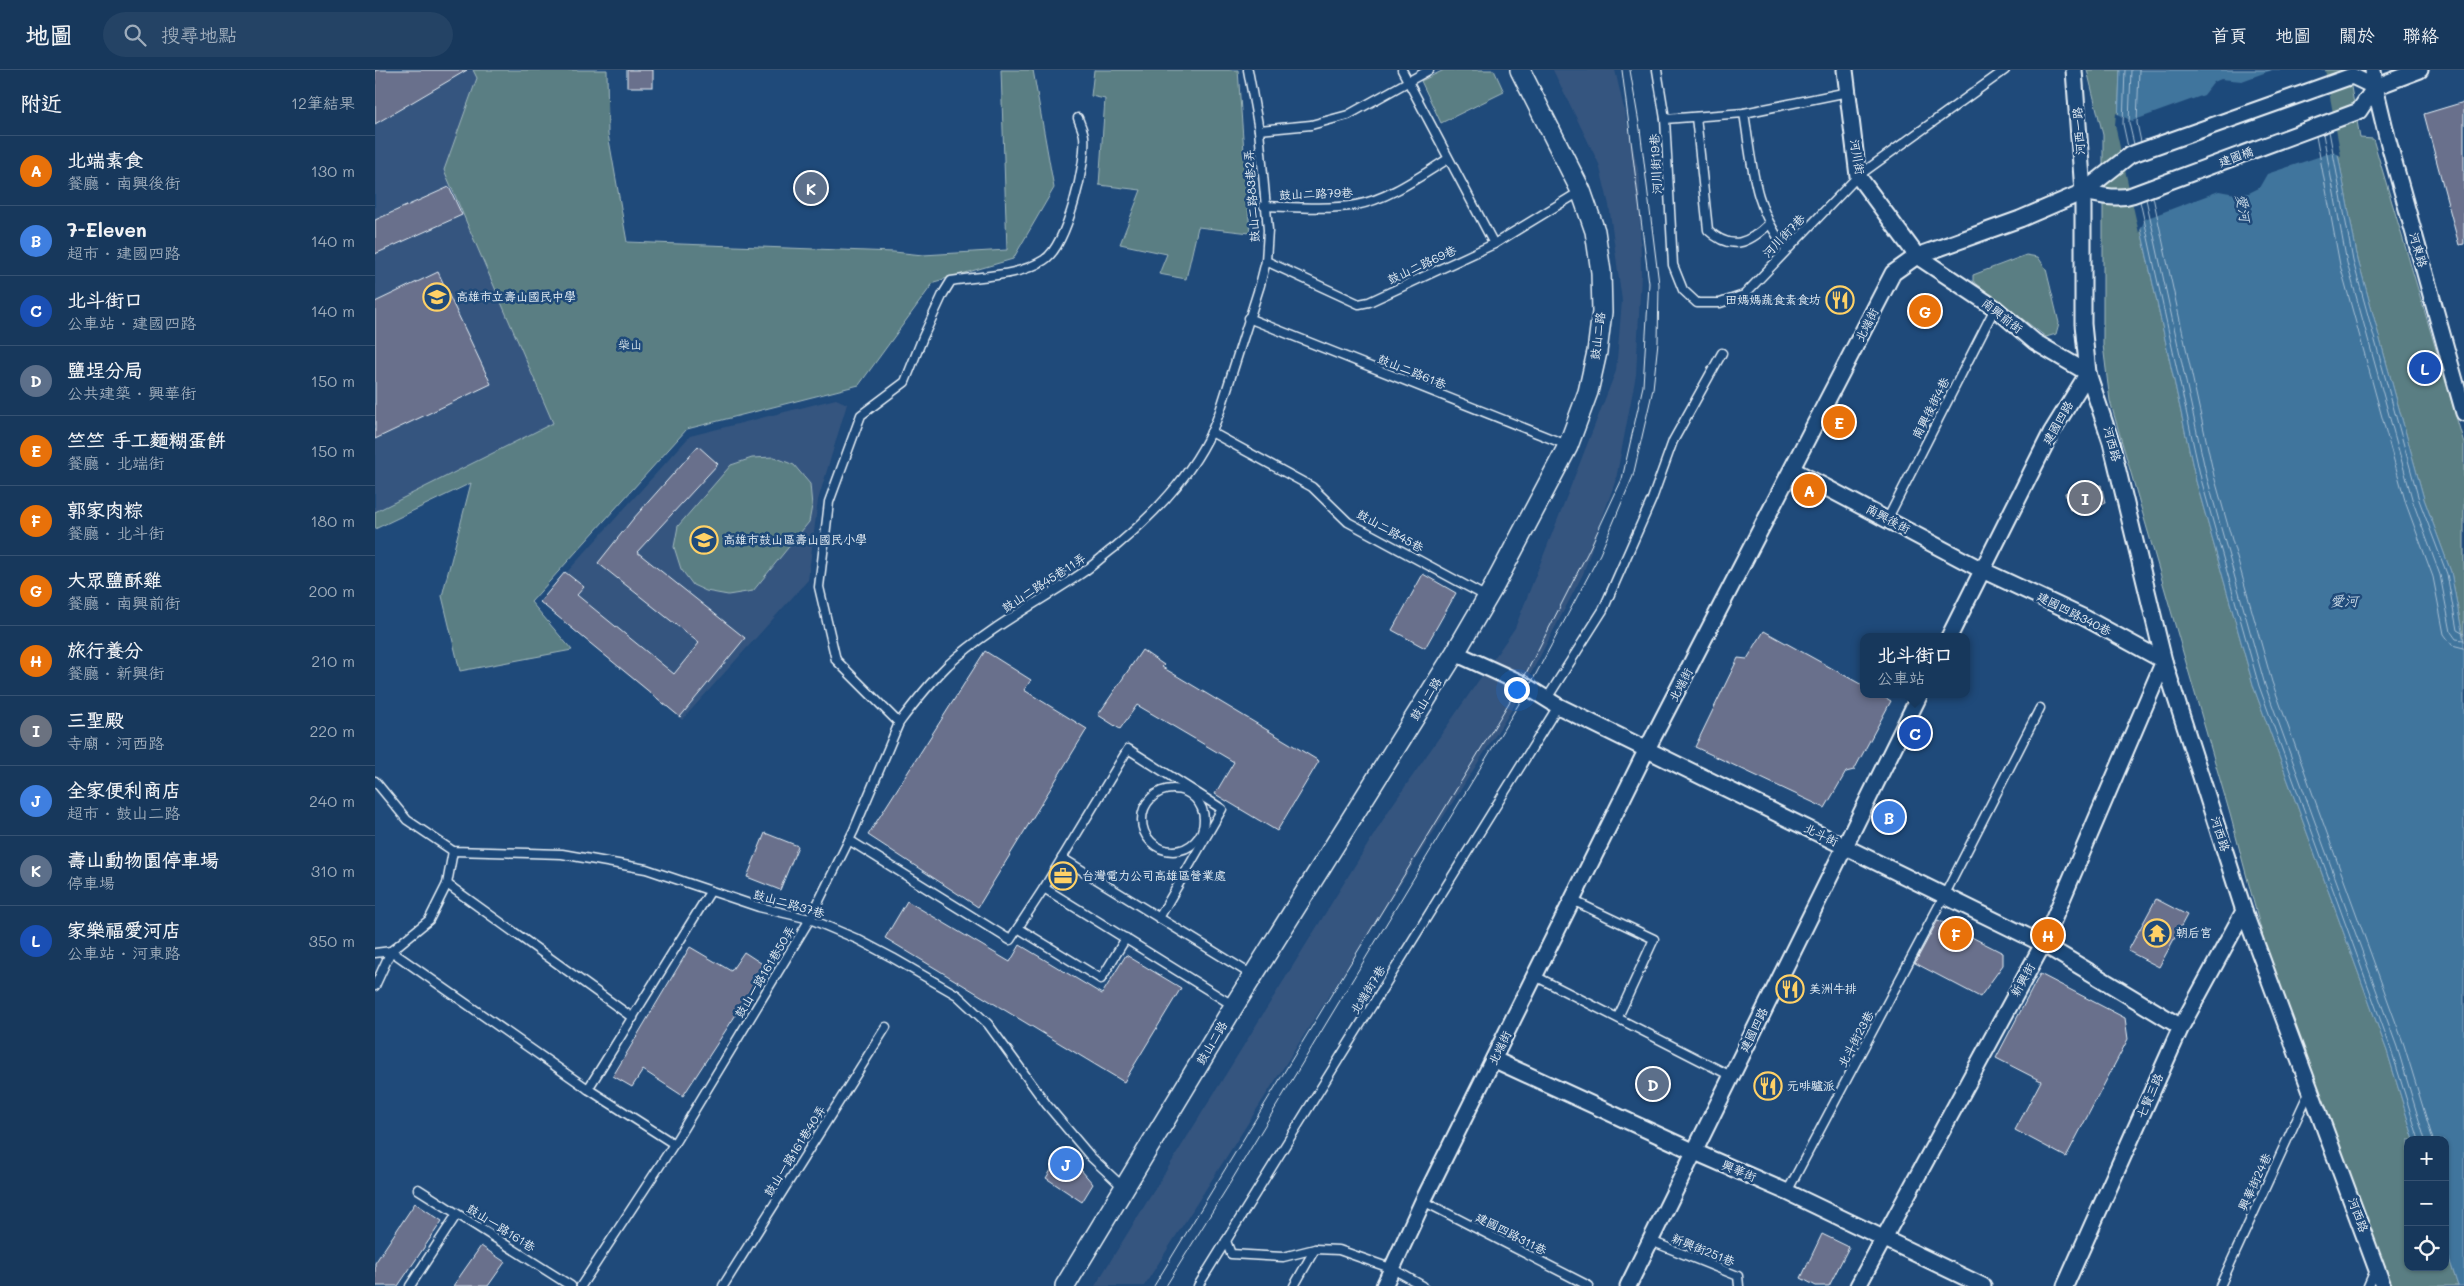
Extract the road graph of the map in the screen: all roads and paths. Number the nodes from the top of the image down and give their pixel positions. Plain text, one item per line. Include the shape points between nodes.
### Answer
1 (1249, 70) edge
2 (1402, 70) edge
3 (1429, 70) edge
4 (1520, 70) edge
5 (1657, 70) edge
6 (2005, 70) edge
7 (2074, 70) edge
8 (2366, 70) edge
9 (2373, 70) edge
10 (2420, 70) edge
11 (1847, 71) edge
12 (1408, 80) junction
13 (2375, 87) junction
14 (1848, 92) junction
15 (1744, 113) junction
16 (1696, 117) junction
17 (1078, 118) dead end
18 (1665, 119) junction
19 (1259, 130) junction
20 (1448, 159) junction
21 (1857, 176) junction
22 (1581, 191) junction
23 (2083, 192) junction
24 (1264, 206) junction
25 (1769, 224) junction
26 (1494, 244) junction
27 (1787, 249) junction
28 (1917, 256) junction
29 (1266, 261) junction
30 (1720, 303) joint
31 (1995, 308) junction
32 (1248, 318) junction
33 (1722, 353) dead end
34 (2088, 373) junction
35 (2464, 413) edge
36 (1211, 432) junction
37 (1568, 446) junction
38 (1793, 470) junction
39 (1888, 518) junction
40 (1982, 570) junction
41 (1488, 598) junction
42 (1951, 633) edge
43 (1455, 653) junction
44 (2164, 661) junction
45 (1918, 698) edge
46 (1552, 703) junction
47 (2040, 708) dead end
48 (899, 723) junction
49 (1647, 749) junction
50 (375, 781) edge
51 (1179, 786) junction
52 (1214, 823) junction
53 (1203, 827) junction
54 (1199, 836) junction
55 (849, 840) junction
56 (1843, 846) junction
57 (453, 851) junction
58 (1198, 851) junction
59 (1062, 858) junction
60 (447, 884) junction
61 (1044, 888) junction
62 (711, 892) junction
63 (1944, 896) junction
64 (1572, 900) junction
65 (2244, 912) junction
66 (1159, 918) junction
67 (810, 920) junction
68 (1018, 928) junction
69 (1126, 938) junction
70 (2043, 944) junction
71 (391, 951) junction
72 (375, 953) edge
73 (1254, 976) junction
74 (1535, 976) junction
75 (375, 986) edge
76 (1234, 1006) junction
77 (1618, 1017) junction
78 (633, 1018) junction
79 (886, 1027) dead end
80 (2181, 1027) junction
81 (1495, 1060) junction
82 (1731, 1076) junction
83 (2311, 1088) junction
84 (588, 1089) junction
85 (674, 1144) junction
86 (1695, 1152) junction
87 (1124, 1188) junction
88 (418, 1189) dead end
89 (1787, 1192) junction
90 (1423, 1201) junction
91 (457, 1214) junction
92 (1882, 1238) junction
93 (1226, 1241) junction
94 (1651, 1241) junction
95 (1315, 1249) junction
96 (2377, 1266) junction
97 (1393, 1269) junction
98 (410, 1286) edge
99 (571, 1286) edge
100 (581, 1286) edge
101 (723, 1286) edge
102 (1065, 1286) edge
103 (1198, 1286) edge
104 (1294, 1286) edge
105 (1384, 1286) edge
106 (1423, 1286) edge
107 (1589, 1286) edge
108 (1628, 1286) edge
109 (1739, 1286) edge
110 (1857, 1286) edge
111 (1983, 1286) edge
112 (2065, 1286) edge
113 (2220, 1286) edge
114 (2368, 1286) edge
115 (2383, 1286) edge

1 - 19 lane, 鼓山二路83巷2弄
2 - 12 lane
3 - 12 lane
4 - 22 street, 鼓山二路
5 - 18 lane
6 - 21 lane, 河川街7巷
7 - 23 street, 河西一路
8 - 13 street
9 - 13 street
10 - 13 street
11 - 14 street, 河川街
12 - 19 lane via 1347,115 1311,125
12 - 20 lane
13 - 23 street, 建國橋 via 2359,111 2132,195 2105,196
13 - 23 street, 北端街 via 2352,76 2129,155
13 - 35 street, 河東路
14 - 15 lane, 河川街19巷
14 - 21 street, 河川街
15 - 16 lane, 河川街19巷
15 - 25 lane via 1754,184
16 - 18 lane, 河川街19巷
16 - 25 lane via 1708,230 1718,240 1738,243 1754,238
17 - 48 lane via 1084,137 1078,194 1063,232 1046,259 1006,275 951,281 905,382 861,415 829,502 819,587 837,660
18 - 30 lane, 河川街19巷 via 1673,265 1683,290 1697,303
19 - 24 lane, 鼓山二路83巷2弄
20 - 24 lane, 鼓山二路79巷 via 1392,192 1358,205
20 - 26 lane
21 - 27 lane, 河川街7巷
21 - 28 street, 河川街
22 - 26 lane, 鼓山二路69巷
22 - 37 street, 鼓山二路 via 1595,231 1601,272 1601,312 1588,392
23 - 28 street, 北端街 via 2020,219
23 - 34 street via 2083,324
24 - 29 lane, 鼓山二路83巷2弄 via 1268,230
25 - 27 lane
26 - 29 lane, 鼓山二路69巷 via 1359,304
27 - 30 lane, 河川街7巷 via 1744,295
28 - 31 street, 南興前街
28 - 38 street, 北端街 via 1893,273
29 - 32 lane, 鼓山二路83巷2弄
31 - 34 street, 南興前街 via 2035,342
31 - 39 lane, 南興後街4巷
32 - 36 lane, 鼓山二路83巷2弄
32 - 37 lane, 鼓山二路61巷
33 - 46 lane, 北端街7巷 via 1673,441 1652,499 1603,610
34 - 40 street, 建國四路 via 2051,433
34 - 44 street, 河西路 via 2111,442
36 - 41 lane, 鼓山二路45巷 via 1312,487 1348,522
36 - 48 lane, 鼓山二路45巷11弄 via 1186,475 1149,518 1084,572 1011,618 949,664
37 - 41 street, 鼓山二路
38 - 39 street, 南興後街
38 - 49 street, 北端街
39 - 40 street, 南興後街
40 - 42 street, 建國四路
40 - 44 street, 建國四路340巷 via 2085,618
41 - 43 street, 鼓山二路
43 - 46 street, 北斗街 via 1521,683
43 - 73 street, 鼓山二路
44 - 65 street, 河西路
44 - 70 street, 新興街
45 - 56 street, 建國四路
46 - 49 street, 北斗街
46 - 93 lane, 北端街7巷
47 - 63 lane
48 - 55 lane, 鼓山一路161巷50弄
49 - 56 street, 北斗街
49 - 64 street, 北端街
50 - 57 lane via 407,820
51 - 52 lane via 1222,809
51 - 53 lane via 1201,808
51 - 54 lane via 1157,794 1149,801 1143,810 1143,831 1148,840 1165,850 1185,849
51 - 59 lane via 1128,749
52 - 53 lane
52 - 58 lane
53 - 54 lane
54 - 58 lane
55 - 67 lane, 鼓山一路161巷50弄
55 - 68 lane via 1010,940
56 - 63 street, 北斗街
56 - 82 street, 建國四路
57 - 60 lane
57 - 62 lane, 鼓山二路37巷 via 562,854 646,869
58 - 66 lane
59 - 61 lane
59 - 66 lane
60 - 71 lane via 429,920
60 - 78 lane
61 - 68 lane
61 - 69 lane
62 - 67 lane, 鼓山二路37巷
62 - 78 lane
63 - 70 street, 北斗街
63 - 89 lane, 北斗街23巷
64 - 74 street, 北端街
64 - 77 lane via 1654,939
65 - 80 street, 七賢三路
65 - 83 street, 河西路
66 - 73 lane
67 - 85 lane, 鼓山一路161巷50弄
67 - 87 lane, 鼓山二路37巷 via 857,939 957,995 988,1024 1047,1105 1091,1157
68 - 69 lane via 1101,979
69 - 76 lane
70 - 80 street, 北斗街
70 - 92 street, 新興街
71 - 72 lane
71 - 75 lane
71 - 84 lane
73 - 76 street, 鼓山二路
74 - 77 lane
74 - 81 street, 北端街
76 - 87 street, 鼓山二路
77 - 82 lane
78 - 84 lane
79 - 101 lane, 鼓山一路161巷40弄
80 - 112 street, 七賢三路
81 - 86 street, 興華街
81 - 90 street, 北端街
82 - 86 street, 建國四路
83 - 96 street, 河西路
83 - 113 lane, 興華街24巷
84 - 85 lane
85 - 100 lane, 鼓山一路161巷50弄
86 - 89 street, 興華街
86 - 94 street, 建國四路
87 - 102 street, 鼓山二路
88 - 91 lane, 鼓山一路161巷
89 - 92 street, 興華街
90 - 97 street, 北端街
90 - 107 lane, 建國四路311巷
91 - 98 lane
91 - 99 lane, 鼓山一路161巷
92 - 110 street, 新興街
92 - 111 street, 興華街
93 - 95 lane via 1231,1254 1283,1257
93 - 103 lane, 北端街7巷
94 - 108 street, 建國四路
94 - 109 lane, 新興街251巷 via 1738,1276
95 - 97 lane via 1339,1250
95 - 104 lane
96 - 114 lane
96 - 115 street, 河西路
97 - 105 street, 北端街
97 - 106 lane

